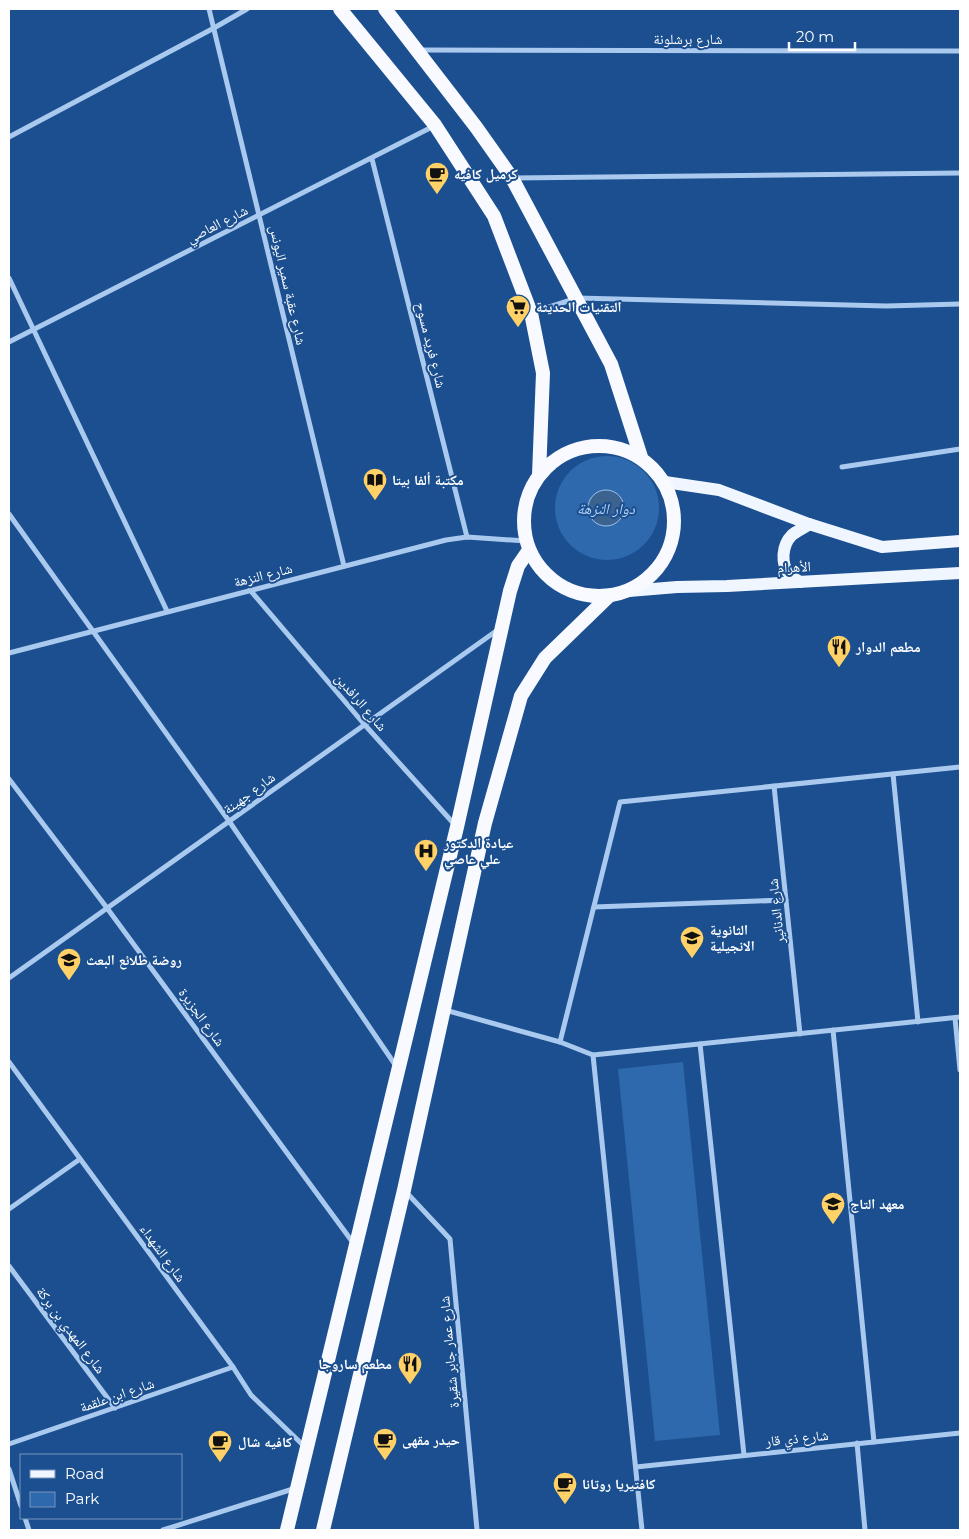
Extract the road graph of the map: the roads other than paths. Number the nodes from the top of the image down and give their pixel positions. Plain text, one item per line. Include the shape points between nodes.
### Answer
1 (209, 9) edge
2 (246, 9) edge
3 (340, 9) edge
4 (385, 9) edge
5 (214, 28) junction
6 (417, 50) junction
7 (960, 51) edge
8 (435, 126) junction
9 (9, 137) edge
10 (372, 159) junction
11 (960, 173) edge
12 (512, 178) junction
13 (260, 216) junction
14 (9, 278) edge
15 (577, 298) junction
16 (960, 304) edge
17 (531, 314) junction
18 (34, 330) junction
19 (9, 342) edge
20 (960, 449) edge
21 (640, 456) junction
22 (842, 467) dead end
23 (539, 475) junction
24 (665, 482) junction
25 (9, 514) edge
26 (809, 524) junction
27 (467, 537) junction
28 (960, 541) edge
29 (528, 546) junction
30 (344, 566) junction
31 (960, 573) edge
32 (800, 582) junction
33 (250, 590) junction
34 (629, 591) junction
35 (609, 596) junction
36 (167, 611) junction
37 (503, 626) junction
38 (94, 631) junction
39 (9, 653) edge
40 (364, 724) junction
41 (960, 767) edge
42 (893, 774) junction
43 (9, 779) edge
44 (774, 786) junction
45 (229, 821) junction
46 (458, 827) junction
47 (786, 900) junction
48 (594, 907) junction
49 (107, 908) junction
50 (9, 978) edge
51 (444, 1010) junction
52 (958, 1018) edge
53 (918, 1022) junction
54 (833, 1030) junction
55 (800, 1034) junction
56 (560, 1042) junction
57 (700, 1044) junction
58 (593, 1055) junction
59 (9, 1062) edge
60 (398, 1070) junction
61 (960, 1070) edge
62 (80, 1159) junction
63 (404, 1190) junction
64 (9, 1209) edge
65 (356, 1247) junction
66 (9, 1266) edge
67 (234, 1367) junction
68 (115, 1408) junction
69 (960, 1433) edge
70 (874, 1442) junction
71 (9, 1444) edge
72 (857, 1444) junction
73 (307, 1449) junction
74 (744, 1455) junction
75 (636, 1466) junction
76 (9, 1469) edge
77 (298, 1487) junction
78 (20, 1503) edge
79 (163, 1530) edge
80 (287, 1530) edge
81 (323, 1530) edge
82 (477, 1530) edge
83 (642, 1530) edge
84 (865, 1530) edge

1 - 5 street, شارع عقبة سمير اليونس
2 - 5 street
3 - 8 highway
4 - 6 highway
5 - 9 street
5 - 13 street, شارع عقبة سمير اليونس
6 - 7 street, شارع برشلونة
6 - 12 highway
8 - 10 street, شارع العاصي
8 - 17 highway via 494,216
10 - 13 street, شارع العاصي
10 - 27 street, شارع فريد مسوح
11 - 12 street
12 - 15 highway
13 - 18 street, شارع العاصي
13 - 30 street, شارع عقبة سمير اليونس
14 - 18 street
15 - 16 street via 886,306
15 - 17 street
15 - 21 highway via 611,364
17 - 23 highway via 543,373
18 - 19 street, شارع العاصي
18 - 36 street
20 - 22 street
21 - 23 highway via 614,446 586,446 560,455
21 - 24 highway
23 - 29 highway via 528,495 524,518
24 - 26 main road via 719,490
24 - 34 highway via 675,512 672,545 655,573
25 - 38 street
26 - 28 main road via 882,547
26 - 32 main road via 793,534 783,551 785,565
27 - 29 street, شارع النزهة
27 - 30 street, شارع النزهة
29 - 35 highway via 542,571 561,587 585,596
29 - 37 highway via 510,591
30 - 33 street, شارع النزهة
31 - 32 main road, الأهرام
32 - 34 main road, الأهرام
33 - 36 street, شارع النزهة
33 - 40 street, شارع الرافدين
34 - 35 highway
35 - 51 highway via 545,658 521,696 484,823
36 - 38 street, شارع النزهة
37 - 40 street, شارع جهينة
37 - 46 highway
38 - 39 street, شارع النزهة
38 - 45 street
40 - 45 street, شارع جهينة
40 - 46 street, شارع الرافدين
41 - 42 street
42 - 44 street
42 - 53 street
43 - 49 street, شارع الجزيرة
44 - 47 street, شارع الدنانير
44 - 48 street via 620,802
45 - 49 street, شارع جهينة
45 - 60 street
46 - 60 highway
47 - 48 street
47 - 55 street, شارع الدنانير
48 - 56 street
49 - 50 street, شارع جهينة
49 - 65 street, شارع الجزيرة
51 - 56 street
51 - 63 highway
52 - 53 street
52 - 61 street
53 - 54 street
54 - 55 street
54 - 70 street
55 - 57 street
56 - 58 street
57 - 58 street
57 - 74 street
58 - 75 street
59 - 62 street, شارع الشهداء
60 - 65 highway
62 - 64 street
62 - 67 street, شارع الشهداء
63 - 81 highway
63 - 82 street, شارع عمار جابر شقيرة via 450,1239
65 - 73 highway
66 - 68 street, شارع المهدي بن بركة
67 - 68 street, شارع ابن علقمة
67 - 73 street, شارع الشهداء via 251,1395
68 - 71 street, شارع ابن علقمة
69 - 70 street, شارع ذي قار
70 - 72 street, شارع ذي قار
72 - 74 street, شارع ذي قار
72 - 84 street
73 - 77 highway
74 - 75 street, شارع ذي قار
75 - 83 street
76 - 78 street
77 - 79 street
77 - 80 highway

